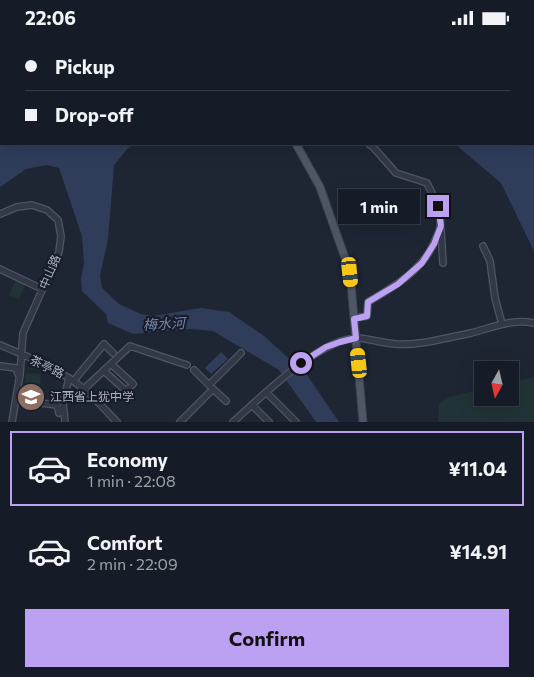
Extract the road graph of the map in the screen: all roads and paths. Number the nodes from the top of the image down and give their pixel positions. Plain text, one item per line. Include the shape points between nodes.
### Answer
1 (297, 145) edge
2 (370, 145) edge
3 (0, 214) edge
4 (441, 226) junction
5 (483, 246) dead end
6 (443, 263) dead end
7 (0, 269) edge
8 (42, 289) junction
9 (354, 319) junction
10 (534, 323) edge
11 (502, 324) junction
12 (356, 338) junction
13 (0, 345) edge
14 (113, 353) dead end
15 (241, 353) dead end
16 (21, 354) junction
17 (111, 364) junction
18 (187, 365) dead end
19 (0, 366) edge
20 (194, 370) dead end
21 (104, 371) junction
22 (19, 376) junction
23 (69, 378) junction
24 (76, 378) dead end
25 (211, 387) junction
26 (84, 389) junction
27 (266, 392) junction
28 (16, 400) junction
29 (226, 401) dead end
30 (252, 405) junction
31 (59, 413) dead end
32 (238, 420) edge
33 (12, 422) edge
34 (65, 422) edge
35 (117, 422) edge
36 (180, 422) edge
37 (269, 422) edge
38 (296, 422) edge
39 (364, 422) edge

1 - 9 main road via 320,187 350,272
2 - 4 street via 396,173 427,183 438,206
3 - 8 street, 中山路 via 32,205 47,210 58,220 61,236 58,252
4 - 6 street
4 - 9 street via 422,263 398,284 368,302 367,316
5 - 11 street via 490,261
7 - 8 street
8 - 16 street, 中山路 via 23,333
9 - 12 main road
10 - 11 street
11 - 12 street via 426,343 398,345
12 - 27 street via 326,347
12 - 39 main road
13 - 16 street, 茶亭路
14 - 24 street via 104,344
15 - 25 street
16 - 22 street, 中山路
16 - 23 street, 茶亭路
17 - 18 street via 130,346
17 - 21 street
17 - 21 street via 133,384 126,391
19 - 22 street via 16,368
20 - 25 street
21 - 26 street
22 - 28 street, 中山路
23 - 26 street, 茶亭路
23 - 34 street via 63,403
25 - 29 street
25 - 36 street
26 - 35 street, 茶亭路
27 - 30 street
27 - 38 street
28 - 31 street via 57,405
28 - 33 street, 中山路
30 - 32 street
30 - 37 street

